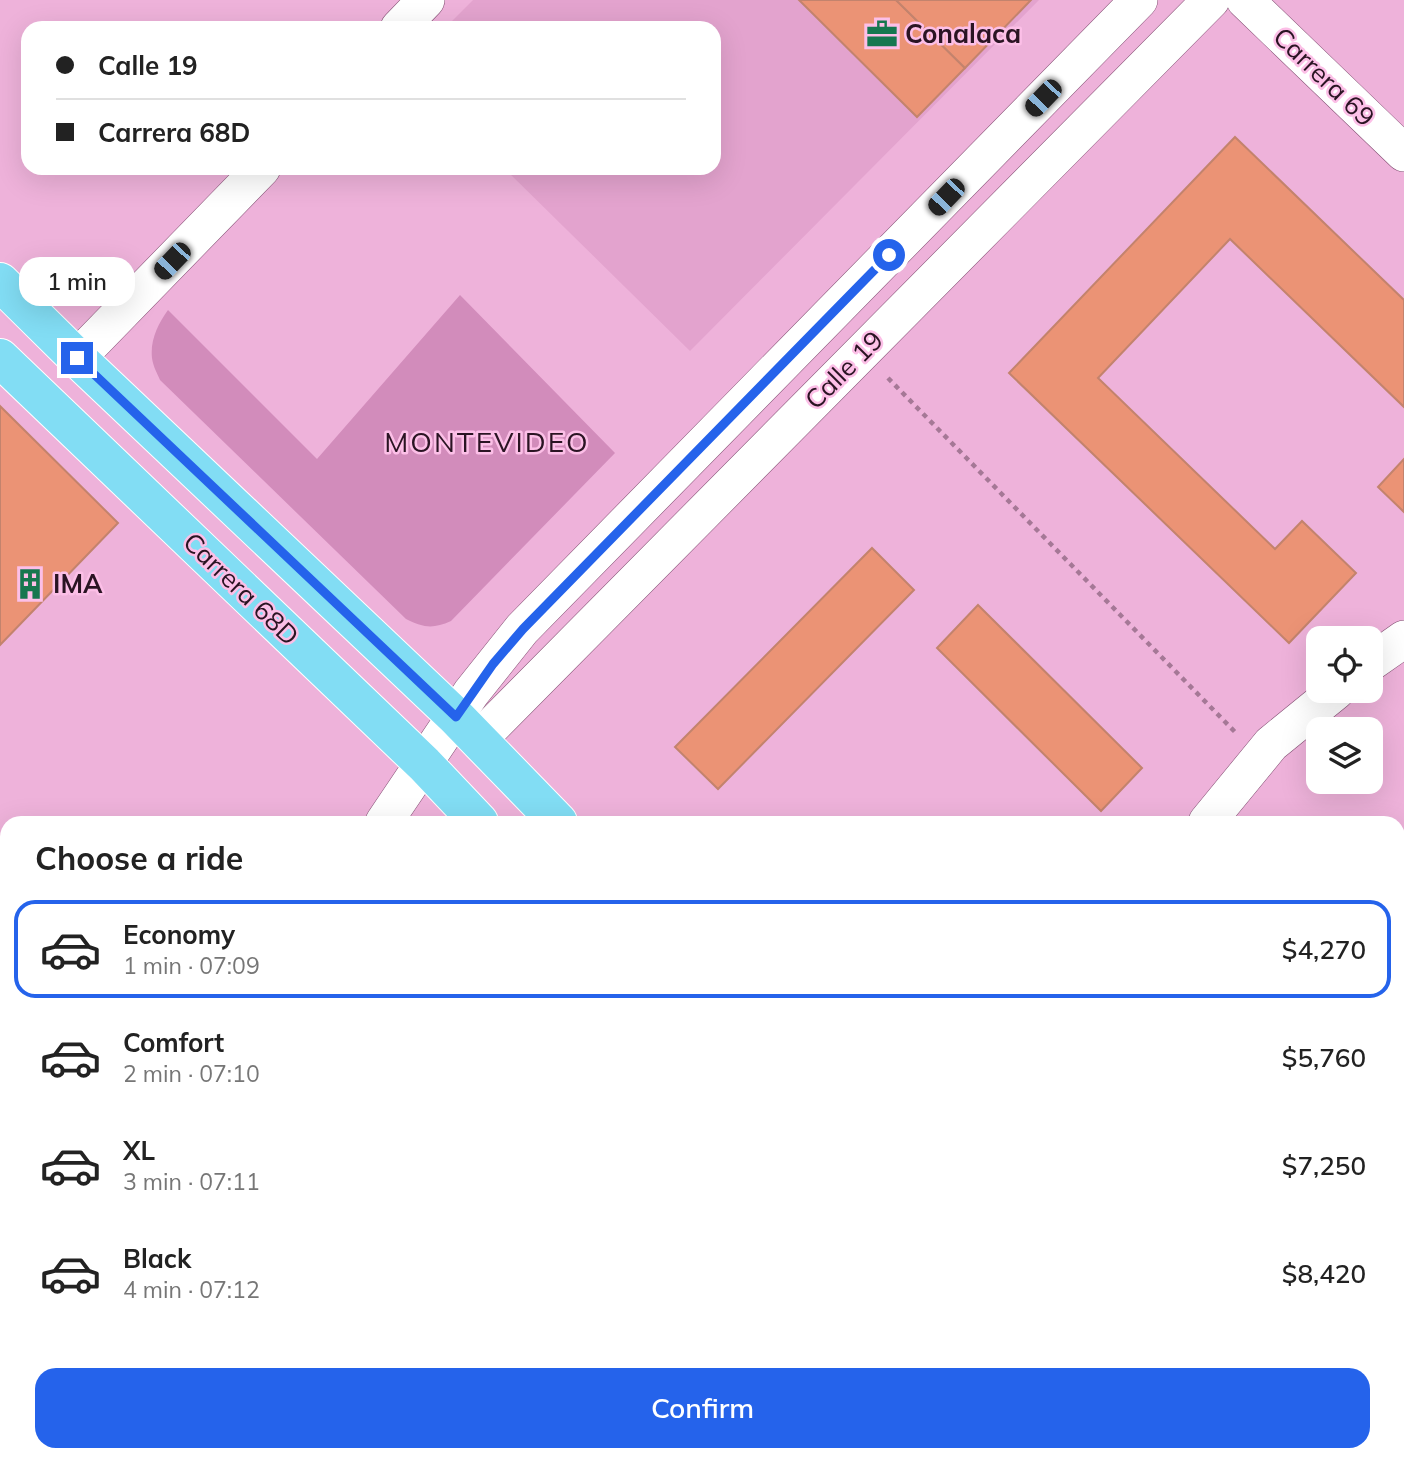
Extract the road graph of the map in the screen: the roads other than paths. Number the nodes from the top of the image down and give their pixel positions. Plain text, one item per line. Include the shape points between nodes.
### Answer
1 (426, 0) edge
2 (1139, 0) edge
3 (1210, 0) edge
4 (1245, 0) edge
5 (406, 21) edge
6 (1404, 153) edge
7 (255, 175) edge
8 (0, 282) edge
9 (0, 358) edge
10 (77, 358) junction
11 (1404, 639) edge
12 (1383, 654) edge
13 (1321, 703) edge
14 (467, 728) junction
15 (425, 764) junction
16 (388, 816) edge
17 (474, 816) edge
18 (552, 816) edge
19 (1212, 816) edge

1 - 5 street
2 - 14 street, Calle 19 via 523,629 493,664
3 - 14 street, Calle 19
4 - 6 street, Carrera 69
7 - 10 street
8 - 10 main road, Carrera 68D
9 - 15 main road, Carrera 68D
10 - 14 main road, Carrera 68D
11 - 12 street
13 - 19 street via 1271,744
14 - 15 street, Calle 19
14 - 18 main road, Carrera 68D
15 - 16 street, Calle 19
15 - 17 main road, Carrera 68D

